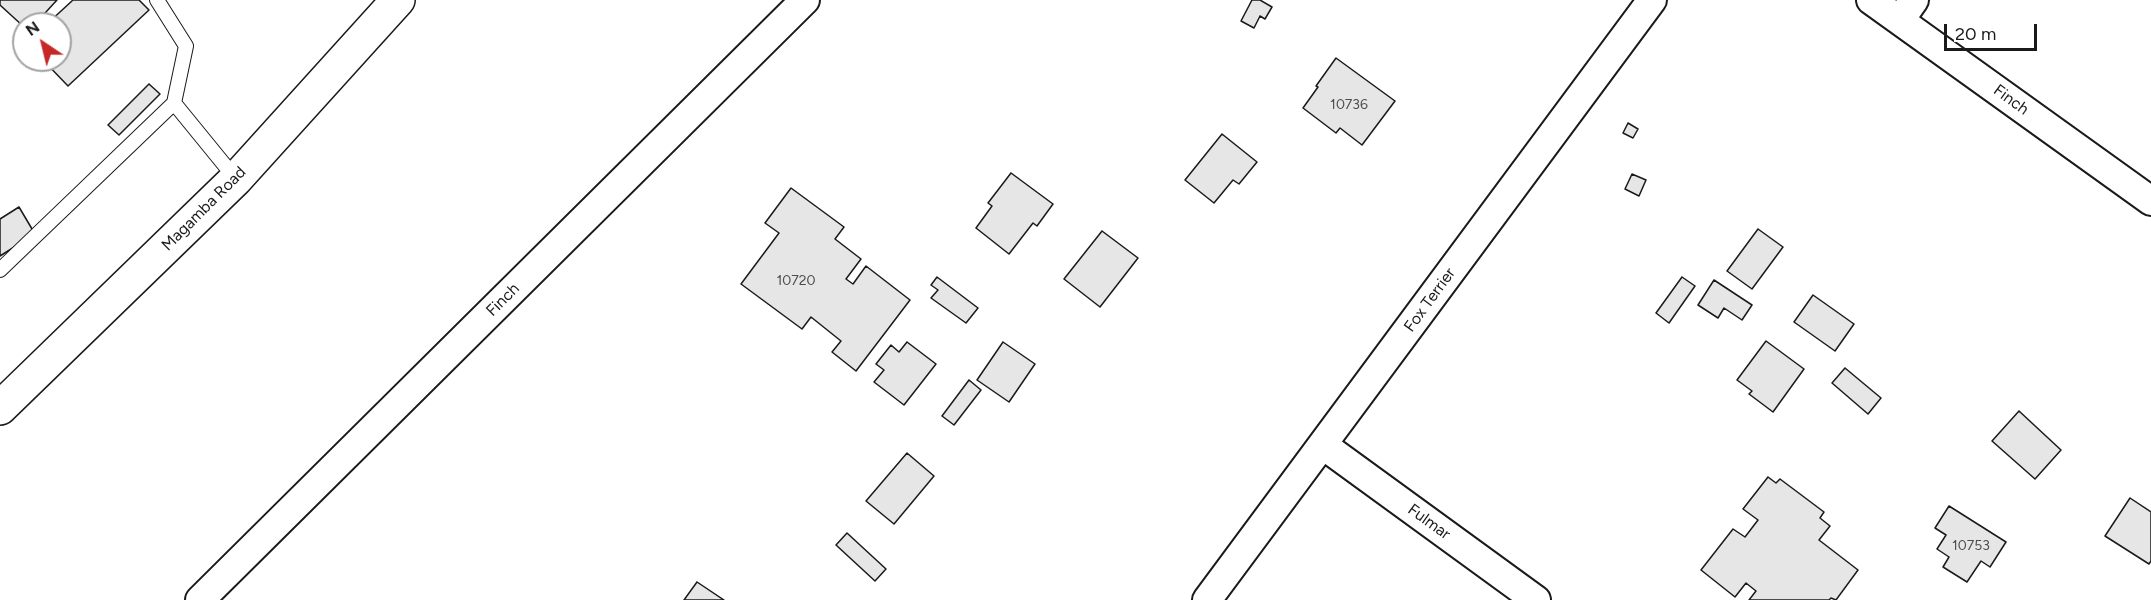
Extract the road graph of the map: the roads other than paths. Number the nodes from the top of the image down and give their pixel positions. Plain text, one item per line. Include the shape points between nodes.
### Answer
1 (157, 0) edge
2 (398, 0) edge
3 (805, 0) edge
4 (1652, 0) edge
5 (1870, 0) edge
6 (1907, 10) edge
7 (174, 103) junction
8 (236, 179) junction
9 (2151, 201) edge
10 (0, 270) edge
11 (0, 408) edge
12 (1323, 445) junction
13 (201, 600) edge
14 (1207, 600) edge
15 (1536, 600) edge

1 - 7 lane via 186,46
2 - 8 highway, Magamba Road
3 - 13 street, Finch
4 - 12 street, Fox Terrier
5 - 6 street, Finch
6 - 9 street, Finch
7 - 8 lane
7 - 10 lane
8 - 11 highway, Magamba Road
12 - 14 street, Fox Terrier
12 - 15 street, Fulmar

